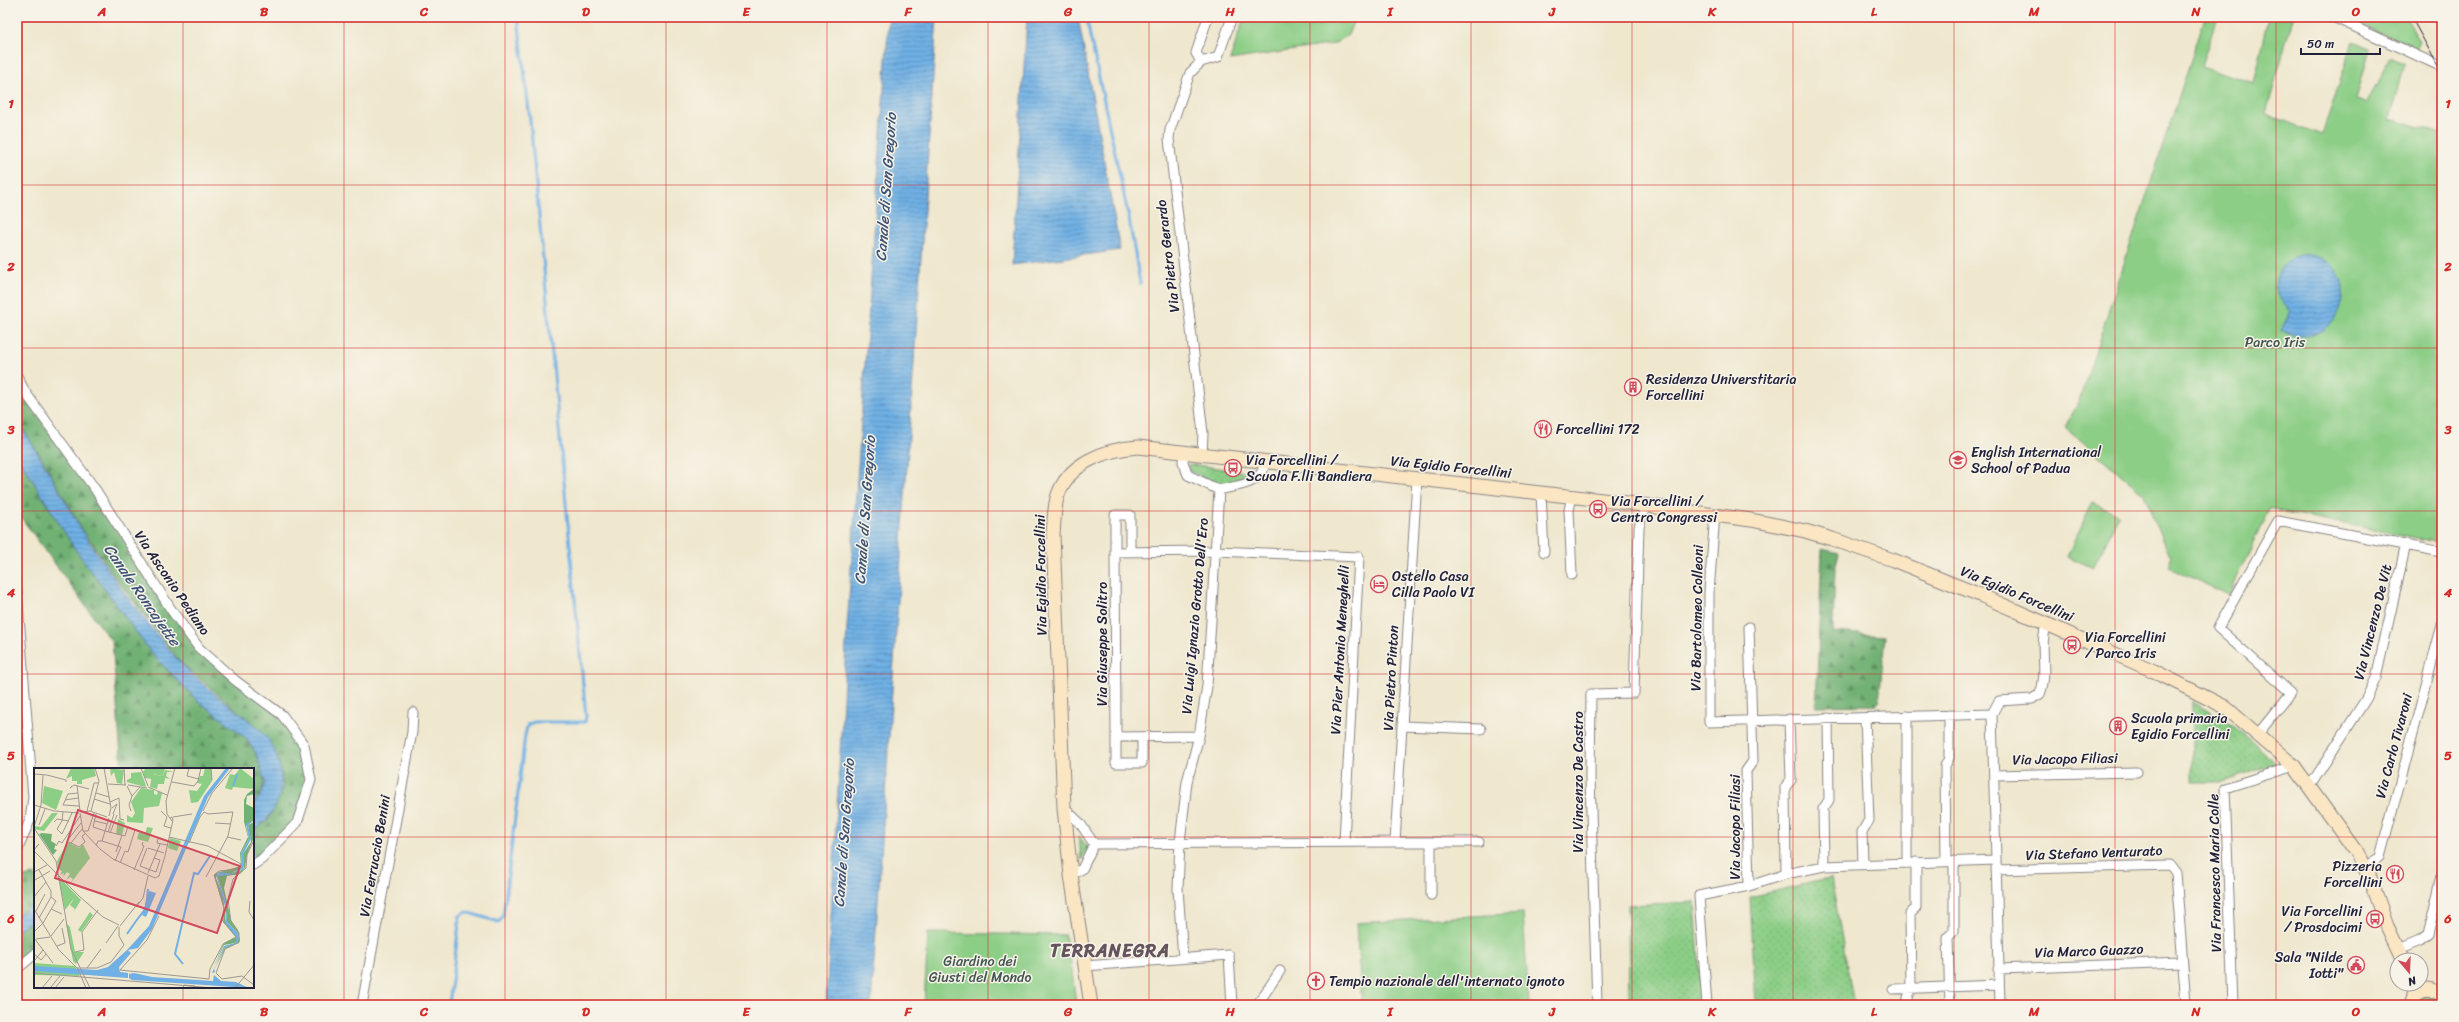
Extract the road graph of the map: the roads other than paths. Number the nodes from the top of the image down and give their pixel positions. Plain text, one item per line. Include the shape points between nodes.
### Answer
1 (1208, 17) edge
2 (1232, 17) edge
3 (2333, 17) edge
4 (1201, 62) junction
5 (2442, 67) edge
6 (17, 376) edge
7 (1184, 452) junction
8 (1202, 455) junction
9 (1265, 463) junction
10 (1417, 479) junction
11 (1219, 490) junction
12 (1541, 493) junction
13 (1572, 496) junction
14 (1645, 506) junction
15 (1715, 514) junction
16 (2406, 544) junction
17 (1215, 551) junction
18 (1115, 552) junction
19 (1130, 552) junction
20 (1544, 552) dead end
21 (2442, 552) edge
22 (1572, 575) dead end
23 (17, 591) edge
24 (2047, 623) junction
25 (2442, 625) edge
26 (1749, 627) dead end
27 (413, 712) dead end
28 (1992, 714) junction
29 (1949, 715) junction
30 (1907, 716) junction
31 (1828, 718) junction
32 (1865, 718) junction
33 (1789, 719) junction
34 (1752, 720) junction
35 (1402, 726) junction
36 (1481, 729) dead end
37 (2257, 735) junction
38 (1199, 736) junction
39 (1116, 737) junction
40 (1142, 737) junction
41 (2294, 766) junction
42 (2137, 772) dead end
43 (1994, 775) junction
44 (2310, 786) junction
45 (1064, 808) junction
46 (1344, 841) junction
47 (1180, 842) junction
48 (1395, 842) junction
49 (1431, 842) junction
50 (1479, 842) dead end
51 (1094, 844) junction
52 (17, 851) edge
53 (1996, 860) junction
54 (1950, 861) junction
55 (1912, 862) junction
56 (254, 864) edge
57 (1863, 864) junction
58 (1824, 866) junction
59 (2365, 868) junction
60 (1996, 870) junction
61 (1786, 874) junction
62 (1071, 875) junction
63 (2442, 876) edge
64 (1749, 886) junction
65 (1430, 895) dead end
66 (2399, 952) edge
67 (2404, 952) edge
68 (34, 955) edge
69 (1183, 956) junction
70 (2181, 962) junction
71 (1085, 966) junction
72 (17, 969) edge
73 (1998, 969) junction
74 (1280, 970) dead end
75 (1999, 985) junction
76 (1949, 986) junction
77 (1911, 988) junction
78 (1893, 989) dead end
79 (2430, 990) edge
80 (362, 1005) edge
81 (1090, 1005) edge
82 (1232, 1005) edge
83 (1257, 1005) edge
84 (1597, 1005) edge
85 (1707, 1005) edge
86 (1906, 1005) edge
87 (1950, 1005) edge
88 (2000, 1005) edge
89 (2186, 1005) edge
90 (2233, 1005) edge
91 (2412, 1005) edge

1 - 4 street via 1196,53
2 - 4 street, Via Pietro Gerardo via 1218,57
3 - 5 street
4 - 8 street, Via Pietro Gerardo via 1192,70 1186,84 1169,139 1203,433
6 - 56 street, Via Asconio Pediano via 25,392 95,490 172,611 199,648 236,681 282,715 304,744 311,780 297,823 262,860
7 - 8 street, Via Egidio Forcellini
7 - 11 street via 1184,466 1188,475
7 - 45 street, Via Egidio Forcellini via 1123,448 1097,455 1077,469 1058,497 1053,535
8 - 9 street, Via Egidio Forcellini
9 - 10 street, Via Egidio Forcellini
9 - 11 street via 1263,473 1256,480
10 - 12 street, Via Egidio Forcellini
10 - 35 street, Via Pietro Pinton
11 - 17 street, Via Luigi Ignazio Grotto Dell'Ero
12 - 13 street, Via Egidio Forcellini
12 - 20 street
13 - 14 street, Via Egidio Forcellini
13 - 22 street via 1569,510
14 - 15 street, Via Egidio Forcellini
14 - 84 street, Via Vincenzo De Castro via 1639,527 1634,693 1591,694 1590,777
15 - 24 street, Via Egidio Forcellini via 1788,527 1832,539 1893,560
15 - 34 street, Via Bartolomeo Colleoni via 1709,592 1709,722
16 - 21 street
16 - 37 street via 2278,521 2218,628 2291,693
16 - 44 street, Via Vincenzo De Vit via 2376,678 2366,699
17 - 19 street
17 - 38 street, Via Luigi Ignazio Grotto Dell'Ero via 1206,686
17 - 46 street, Via Pier Antonio Meneghelli via 1359,557
18 - 19 street
18 - 19 street, Via Giuseppe Solitro via 1116,515 1130,515
18 - 39 street, Via Giuseppe Solitro
23 - 52 street via 33,797 30,820
24 - 28 street via 2042,638 2043,677 2040,694 2032,699 1999,701
24 - 37 street, Via Egidio Forcellini via 2154,671 2225,707
25 - 59 street, Via Carlo Tivaroni via 2380,857
26 - 34 street, Via Jacopo Filiasi
27 - 80 street, Via Ferruccio Benini via 412,732
28 - 29 street
28 - 43 street, Via Jacopo Filiasi
29 - 30 street
29 - 54 street via 1950,758 1945,766
30 - 32 street
30 - 55 street
31 - 32 street
31 - 33 street
31 - 58 street via 1829,800 1823,809
32 - 57 street via 1869,820 1862,832
33 - 34 street
33 - 61 street via 1791,780 1785,787
34 - 64 street, Via Jacopo Filiasi via 1753,761 1746,771
35 - 36 street
35 - 48 street, Via Pietro Pinton
37 - 41 street, Via Egidio Forcellini
38 - 40 street
38 - 47 street, Via Luigi Ignazio Grotto Dell'Ero via 1187,782
39 - 40 street
39 - 40 street, Via Giuseppe Solitro via 1116,763 1142,763
41 - 44 street, Via Egidio Forcellini
41 - 90 street, Via Francesco Maria Colle via 2225,788
42 - 43 street, Via Jacopo Filiasi
43 - 53 street, Via Jacopo Filiasi
44 - 59 street, Via Egidio Forcellini
45 - 51 street via 1080,823
45 - 62 street, Via Egidio Forcellini
46 - 47 street
46 - 48 street
47 - 51 street
47 - 69 street, Via Luigi Ignazio Grotto Dell'Ero via 1178,889
48 - 49 street
49 - 50 street
49 - 65 street
51 - 62 street via 1082,869
53 - 54 street, Via Jacopo Filiasi
53 - 60 street, Via Jacopo Filiasi
54 - 55 street, Via Jacopo Filiasi
54 - 76 street via 1954,930 1948,937
55 - 57 street, Via Jacopo Filiasi
55 - 77 street via 1916,908 1910,914
57 - 58 street, Via Jacopo Filiasi
58 - 61 street, Via Jacopo Filiasi
59 - 66 street, Via Egidio Forcellini
60 - 70 street, Via Stefano Venturato via 2170,865 2176,873
60 - 73 street, Via Jacopo Filiasi
61 - 64 street, Via Jacopo Filiasi
62 - 71 street, Via Egidio Forcellini
63 - 67 street via 2428,934
64 - 85 street, Via Jacopo Filiasi via 1699,896
68 - 72 street
69 - 71 street
69 - 82 street via 1229,955
70 - 73 street, Via Marco Guazzo
70 - 89 street, Via Stefano Venturato
71 - 81 street, Via Egidio Forcellini
73 - 75 street, Via Jacopo Filiasi
74 - 83 street
75 - 76 street
75 - 88 street, Via Jacopo Filiasi
76 - 77 street
76 - 87 street
77 - 78 street
77 - 86 street
79 - 91 street via 2413,999

